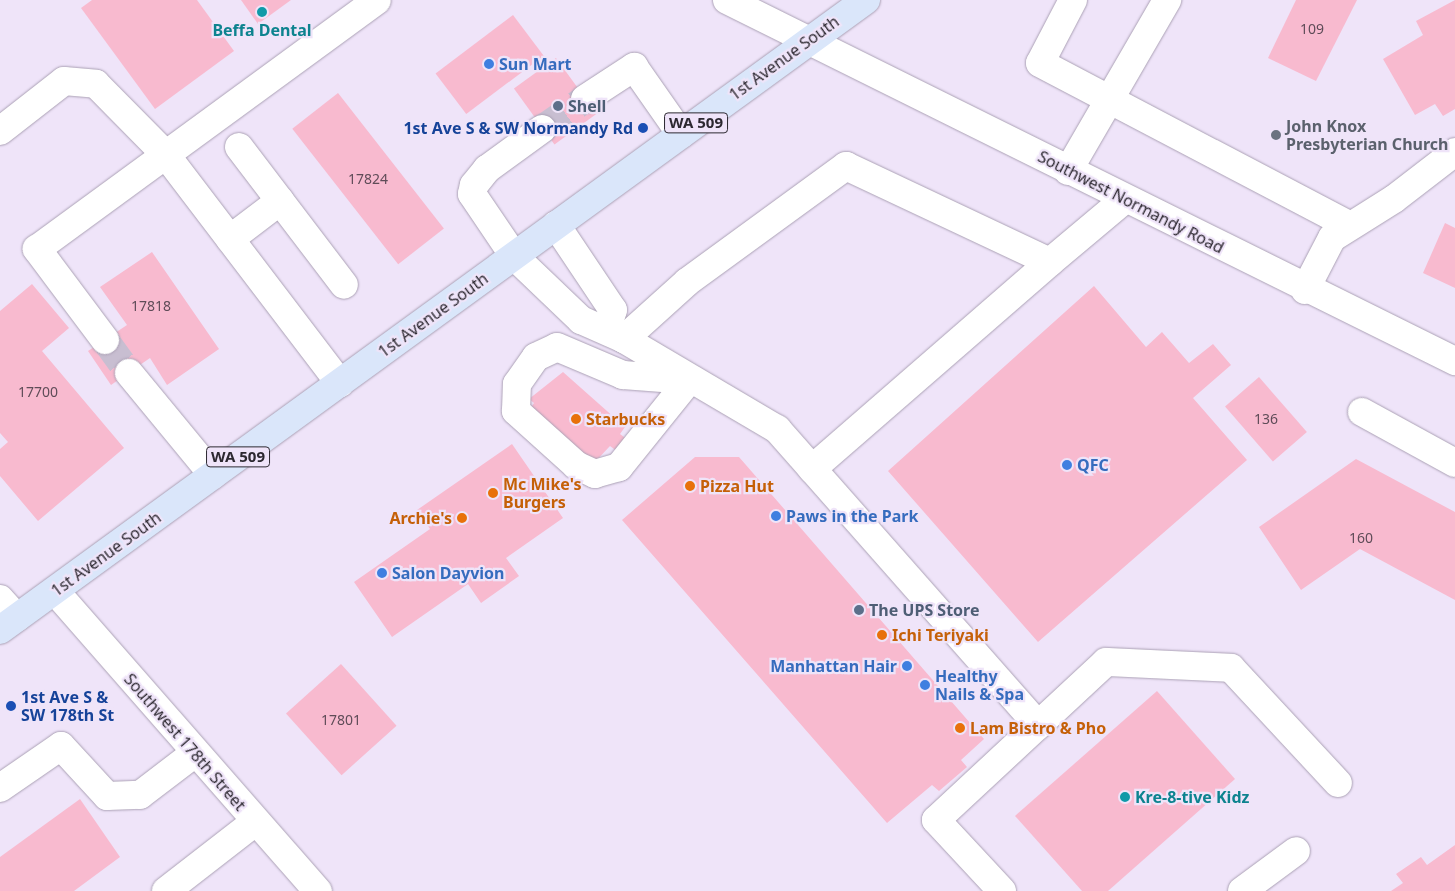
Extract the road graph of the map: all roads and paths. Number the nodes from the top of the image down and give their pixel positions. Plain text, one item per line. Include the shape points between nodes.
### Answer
1 (376, 0) edge
2 (727, 0) edge
3 (866, 0) edge
4 (1072, 0) edge
5 (1167, 0) edge
6 (808, 41) junction
7 (585, 99) tunnel mouth
8 (1109, 99) junction
9 (542, 129) tunnel mouth
10 (0, 131) edge
11 (681, 134) junction
12 (239, 147) dead end
13 (1455, 152) edge
14 (166, 155) junction
15 (1068, 171) junction
16 (1125, 199) junction
17 (280, 201) junction
18 (556, 225) junction
19 (1349, 225) junction
20 (230, 239) junction
21 (514, 256) junction
22 (1050, 262) junction
23 (344, 285) dead end
24 (1305, 290) junction
25 (615, 335) junction
26 (105, 340) tunnel mouth
27 (1455, 361) edge
28 (129, 373) tunnel mouth
29 (689, 380) junction
30 (340, 382) junction
31 (1362, 412) dead end
32 (1455, 464) edge
33 (812, 469) junction
34 (213, 475) junction
35 (55, 591) junction
36 (6, 615) edge
37 (1038, 725) junction
38 (195, 753) junction
39 (1338, 783) dead end
40 (0, 788) edge
41 (256, 822) junction
42 (1296, 851) dead end
43 (166, 891) edge
44 (318, 891) edge
45 (1002, 891) edge
46 (1242, 891) edge

1 - 14 street
2 - 6 street, Southwest Normandy Road
3 - 6 main road, 1st Avenue South / WA 509
4 - 8 street via 1040,63
5 - 8 street
6 - 11 main road, 1st Avenue South / WA 509
6 - 15 street, Southwest Normandy Road
7 - 11 street via 634,67
8 - 15 street
8 - 19 street
9 - 21 street via 487,169 474,185 472,194
10 - 14 street via 64,81 83,82 96,84
11 - 18 main road, 1st Avenue South / WA 509
12 - 17 street
13 - 19 street via 1394,199
14 - 20 street
14 - 26 street via 37,249
15 - 16 street, Southwest Normandy Road
16 - 22 street
16 - 24 street, Southwest Normandy Road
17 - 20 street
17 - 23 street
18 - 21 main road, 1st Avenue South / WA 509
18 - 25 street via 613,310
19 - 24 street via 1332,238
20 - 30 street
21 - 25 street via 567,310
21 - 30 main road, 1st Avenue South / WA 509
22 - 25 street via 846,166
22 - 33 street
24 - 27 street, Southwest Normandy Road
25 - 29 street
28 - 34 street
29 - 29 street via 623,375 557,347 536,357 517,384 516,411 576,465 596,474 607,473 632,453
29 - 33 street via 777,429
30 - 34 main road, 1st Avenue South / WA 509
31 - 32 street
33 - 37 street
34 - 35 main road, 1st Avenue South / WA 509
35 - 36 main road, 1st Avenue South / WA 509
35 - 38 street, Southwest 178th Street
37 - 39 street via 1106,662 1231,668
37 - 45 street via 936,820
38 - 40 street via 140,795 107,796 61,746
38 - 41 street, Southwest 178th Street
41 - 43 street
41 - 44 street, Southwest 178th Street
42 - 46 street

